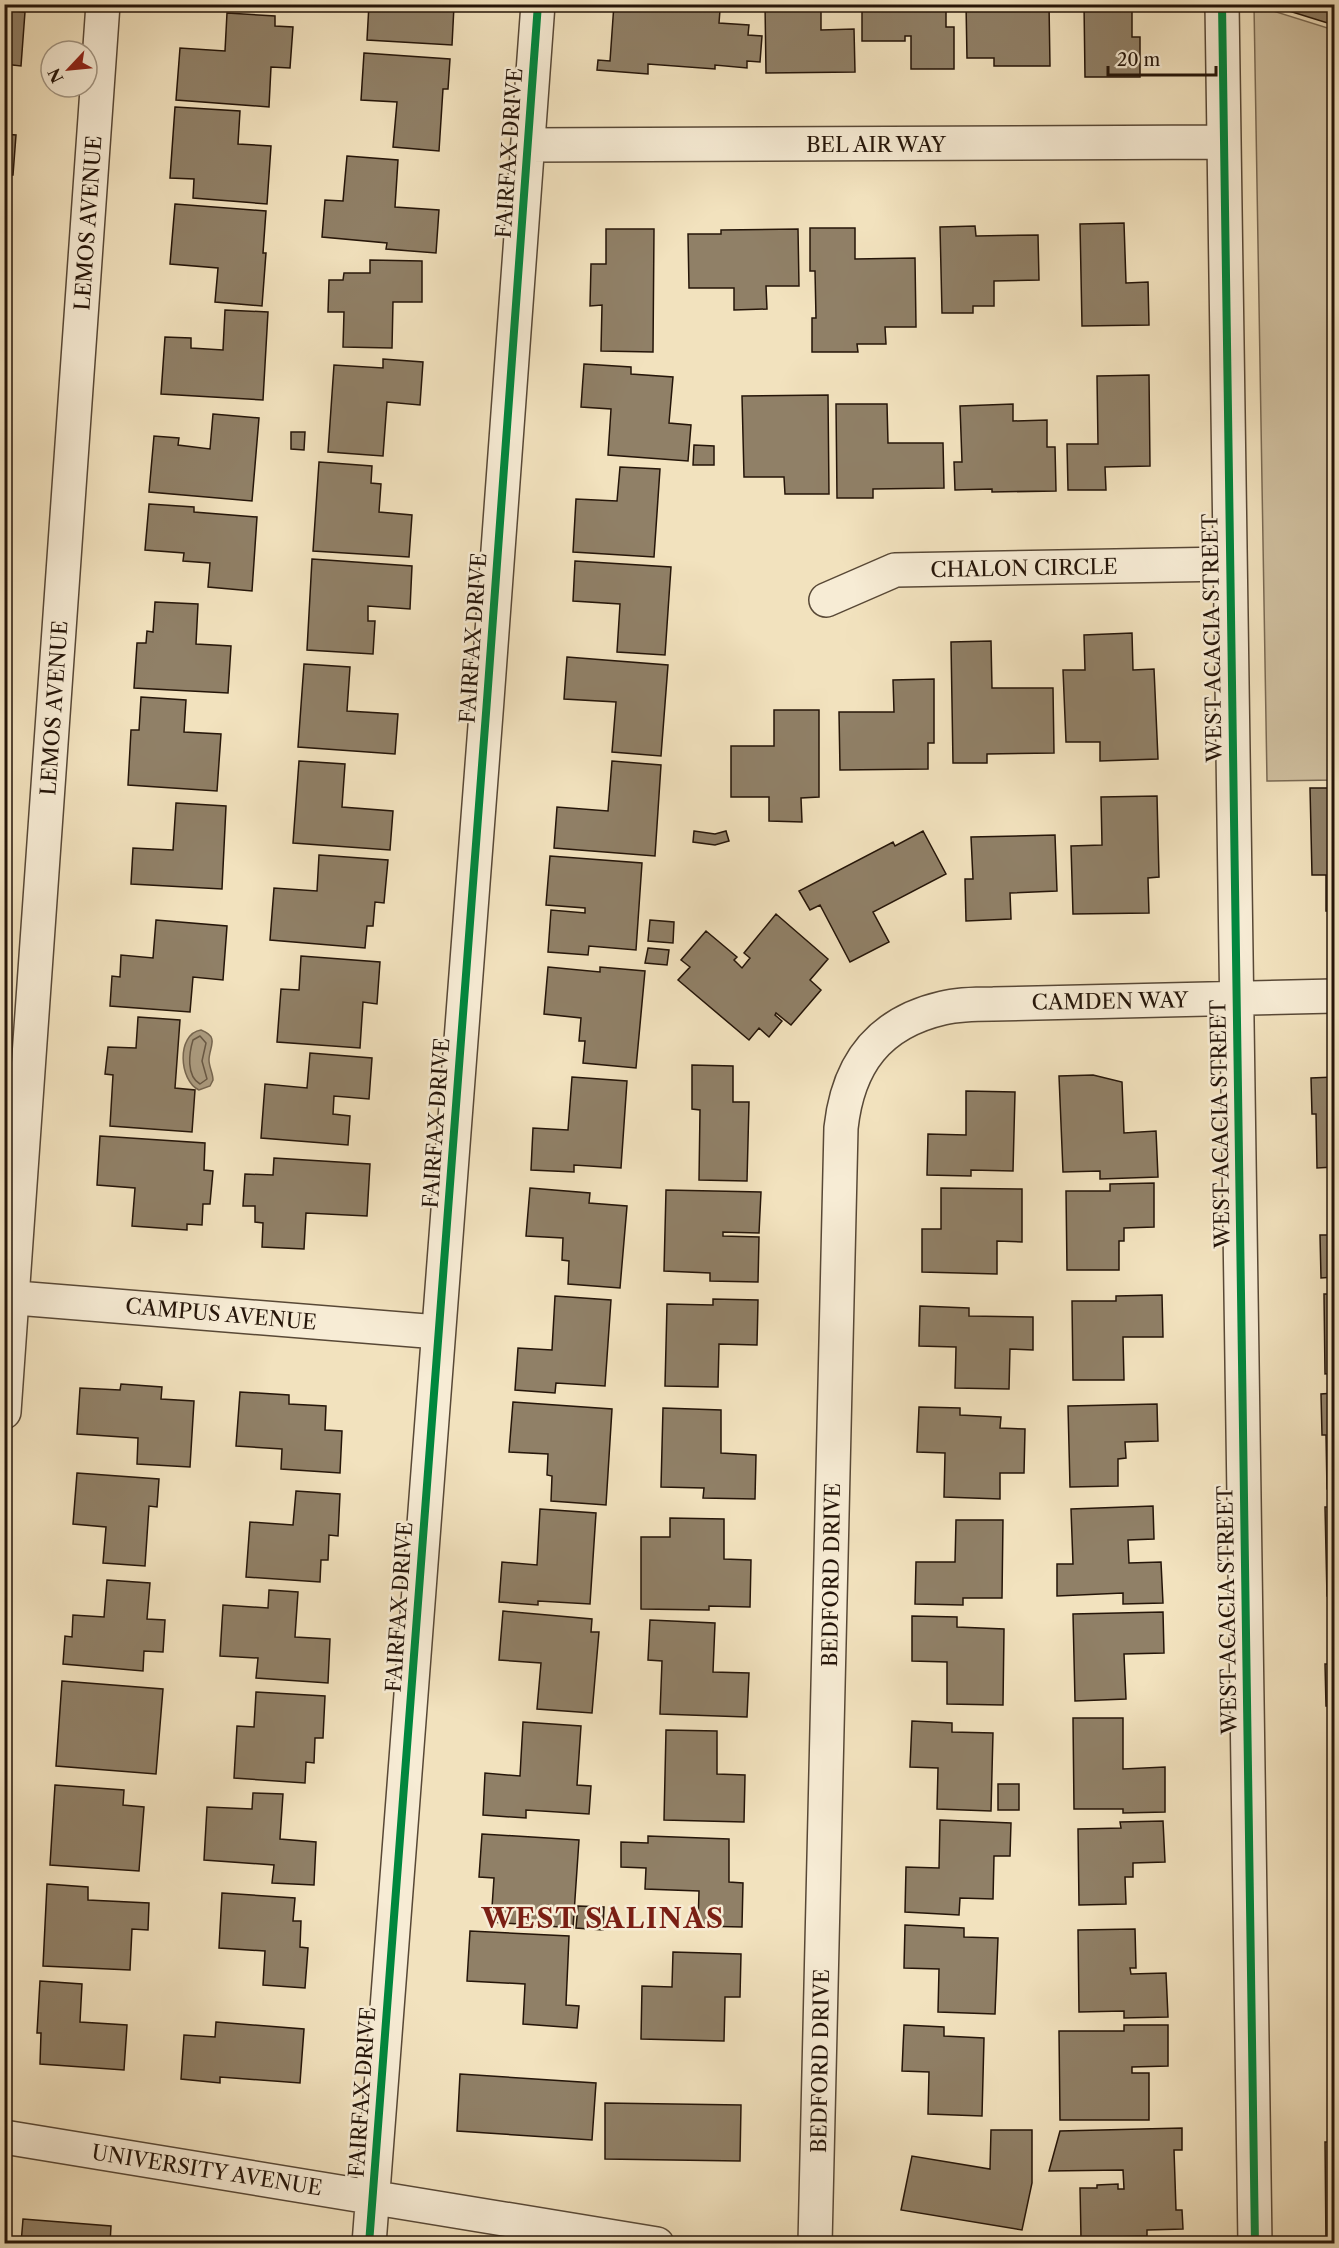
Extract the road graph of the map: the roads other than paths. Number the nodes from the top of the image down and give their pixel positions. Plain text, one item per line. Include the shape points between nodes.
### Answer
1 (103, 4) edge
2 (538, 4) edge
3 (1222, 4) edge
4 (1224, 142) junction
5 (528, 145) junction
6 (1229, 564) junction
7 (826, 600) dead end
8 (1335, 996) edge
9 (1236, 998) junction
10 (993, 1004) joint
11 (9, 1298) edge
12 (438, 1332) junction
13 (4, 1412) edge
14 (4, 2137) edge
15 (372, 2198) junction
16 (369, 2244) edge
17 (657, 2244) edge
18 (815, 2244) edge
19 (1255, 2244) edge

1 - 11 street, LEMOS AVENUE
2 - 5 street, FAIRFAX DRIVE
3 - 4 street, WEST ACACIA STREET
4 - 5 street, BEL AIR WAY
4 - 6 street, WEST ACACIA STREET
5 - 12 street, FAIRFAX DRIVE
6 - 7 street, CHALON CIRCLE via 895,570
6 - 9 street, WEST ACACIA STREET
8 - 9 street, CAMDEN WAY
9 - 10 street, CAMDEN WAY
9 - 19 street, WEST ACACIA STREET
10 - 18 street, BEDFORD DRIVE via 945,1007 899,1025 866,1055 844,1102 840,1140
11 - 12 street, CAMPUS AVENUE
11 - 13 street, LEMOS AVENUE
12 - 15 street, FAIRFAX DRIVE
14 - 15 street, UNIVERSITY AVENUE
15 - 16 street, FAIRFAX DRIVE
15 - 17 street, UNIVERSITY AVENUE

